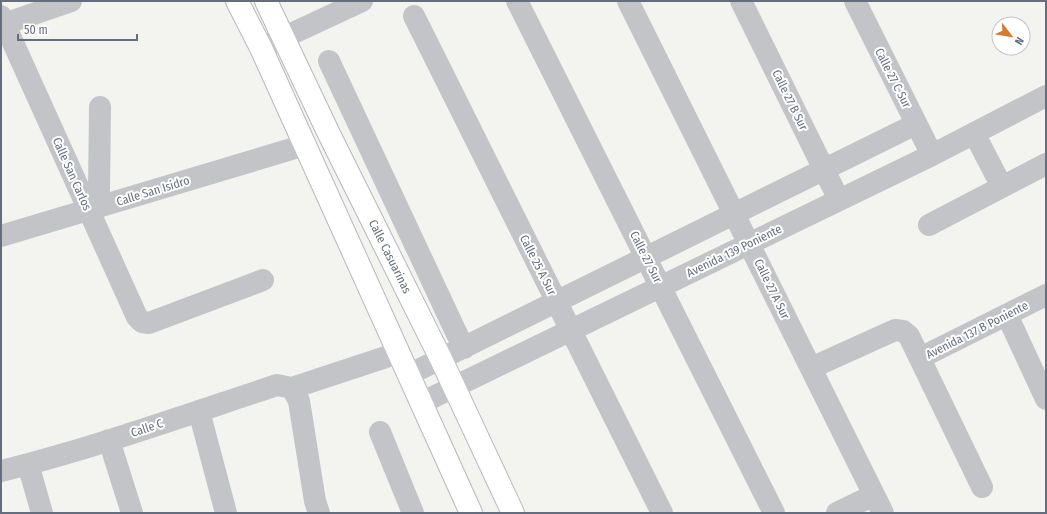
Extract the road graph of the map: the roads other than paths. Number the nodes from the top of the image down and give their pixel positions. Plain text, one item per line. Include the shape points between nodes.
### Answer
1 (71, 1) edge
2 (237, 1) edge
3 (266, 1) edge
4 (361, 1) edge
5 (517, 1) edge
6 (628, 1) edge
7 (742, 1) edge
8 (855, 1) edge
9 (414, 16) dead end
10 (2, 22) edge
11 (284, 38) junction
12 (261, 48) junction
13 (329, 61) dead end
14 (1046, 96) edge
15 (100, 107) dead end
16 (916, 124) junction
17 (974, 133) junction
18 (305, 145) junction
19 (932, 155) junction
20 (1046, 164) edge
21 (824, 170) junction
22 (1002, 187) junction
23 (839, 200) junction
24 (93, 209) junction
25 (735, 214) junction
26 (929, 225) dead end
27 (1, 236) edge
28 (749, 244) junction
29 (646, 258) junction
30 (263, 280) dead end
31 (660, 287) junction
32 (1046, 295) edge
33 (557, 302) junction
34 (1007, 315) junction
35 (572, 330) junction
36 (464, 348) junction
37 (398, 353) junction
38 (920, 358) junction
39 (441, 359) junction
40 (811, 368) junction
41 (408, 375) junction
42 (454, 387) junction
43 (292, 388) junction
44 (1046, 399) edge
45 (421, 404) junction
46 (198, 411) junction
47 (380, 432) dead end
48 (109, 440) junction
49 (28, 464) junction
50 (1, 471) edge
51 (982, 487) dead end
52 (879, 504) edge
53 (42, 513) edge
54 (132, 513) edge
55 (226, 513) edge
56 (319, 513) edge
57 (413, 513) edge
58 (471, 513) edge
59 (513, 513) edge
60 (662, 513) edge
61 (774, 513) edge
62 (837, 513) edge

1 - 10 street
2 - 12 main road
3 - 11 main road, Calle Casuarinas
4 - 11 street
5 - 29 street, Calle 27 Sur
6 - 25 street, Calle 27 A Sur
7 - 21 street, Calle 27 B Sur
8 - 16 street, Calle 27 C Sur
9 - 33 street, Calle 25 A Sur
10 - 24 street, Calle San Carlos
11 - 12 street
11 - 39 main road, Calle Casuarinas
12 - 18 main road
13 - 36 street
14 - 17 street, Avenida 139 Poniente
15 - 24 street via 99,190
16 - 19 street, Calle 27 C Sur
16 - 21 street
17 - 19 street, Avenida 139 Poniente
17 - 22 street
18 - 24 street, Calle San Isidro
18 - 37 main road
19 - 23 street, Avenida 139 Poniente
20 - 22 street
21 - 23 street, Calle 27 B Sur
21 - 25 street
22 - 26 street
23 - 28 street, Avenida 139 Poniente
24 - 27 street, Calle San Isidro
24 - 30 street, Calle San Carlos via 137,317 142,322 149,323
25 - 28 street, Calle 27 A Sur
25 - 29 street
28 - 31 street, Avenida 139 Poniente
28 - 40 street, Calle 27 A Sur
29 - 31 street, Calle 27 Sur
29 - 33 street
31 - 35 street, Avenida 139 Poniente
31 - 61 street, Calle 27 Sur
32 - 34 street, Avenida 137 B Poniente
33 - 35 street, Calle 25 A Sur
33 - 36 street
34 - 38 street, Avenida 137 B Poniente
34 - 44 street
35 - 42 street, Avenida 139 Poniente
35 - 60 street, Calle 25 A Sur
36 - 39 street
37 - 41 main road
37 - 43 street
38 - 40 street, Avenida 137 B Poniente via 909,336 903,331 895,330
38 - 51 street
39 - 41 street
39 - 42 main road, Calle Casuarinas
40 - 52 street, Calle 27 A Sur
41 - 45 main road
42 - 45 street, Avenida 139 Poniente
42 - 59 main road, Calle Casuarinas
43 - 46 street, Calle C via 277,385
43 - 56 street via 299,401
45 - 58 main road
46 - 48 street, Calle C
46 - 55 street
47 - 57 street
48 - 49 street, Calle C
48 - 54 street
49 - 50 street, Calle C
49 - 53 street
52 - 62 street

